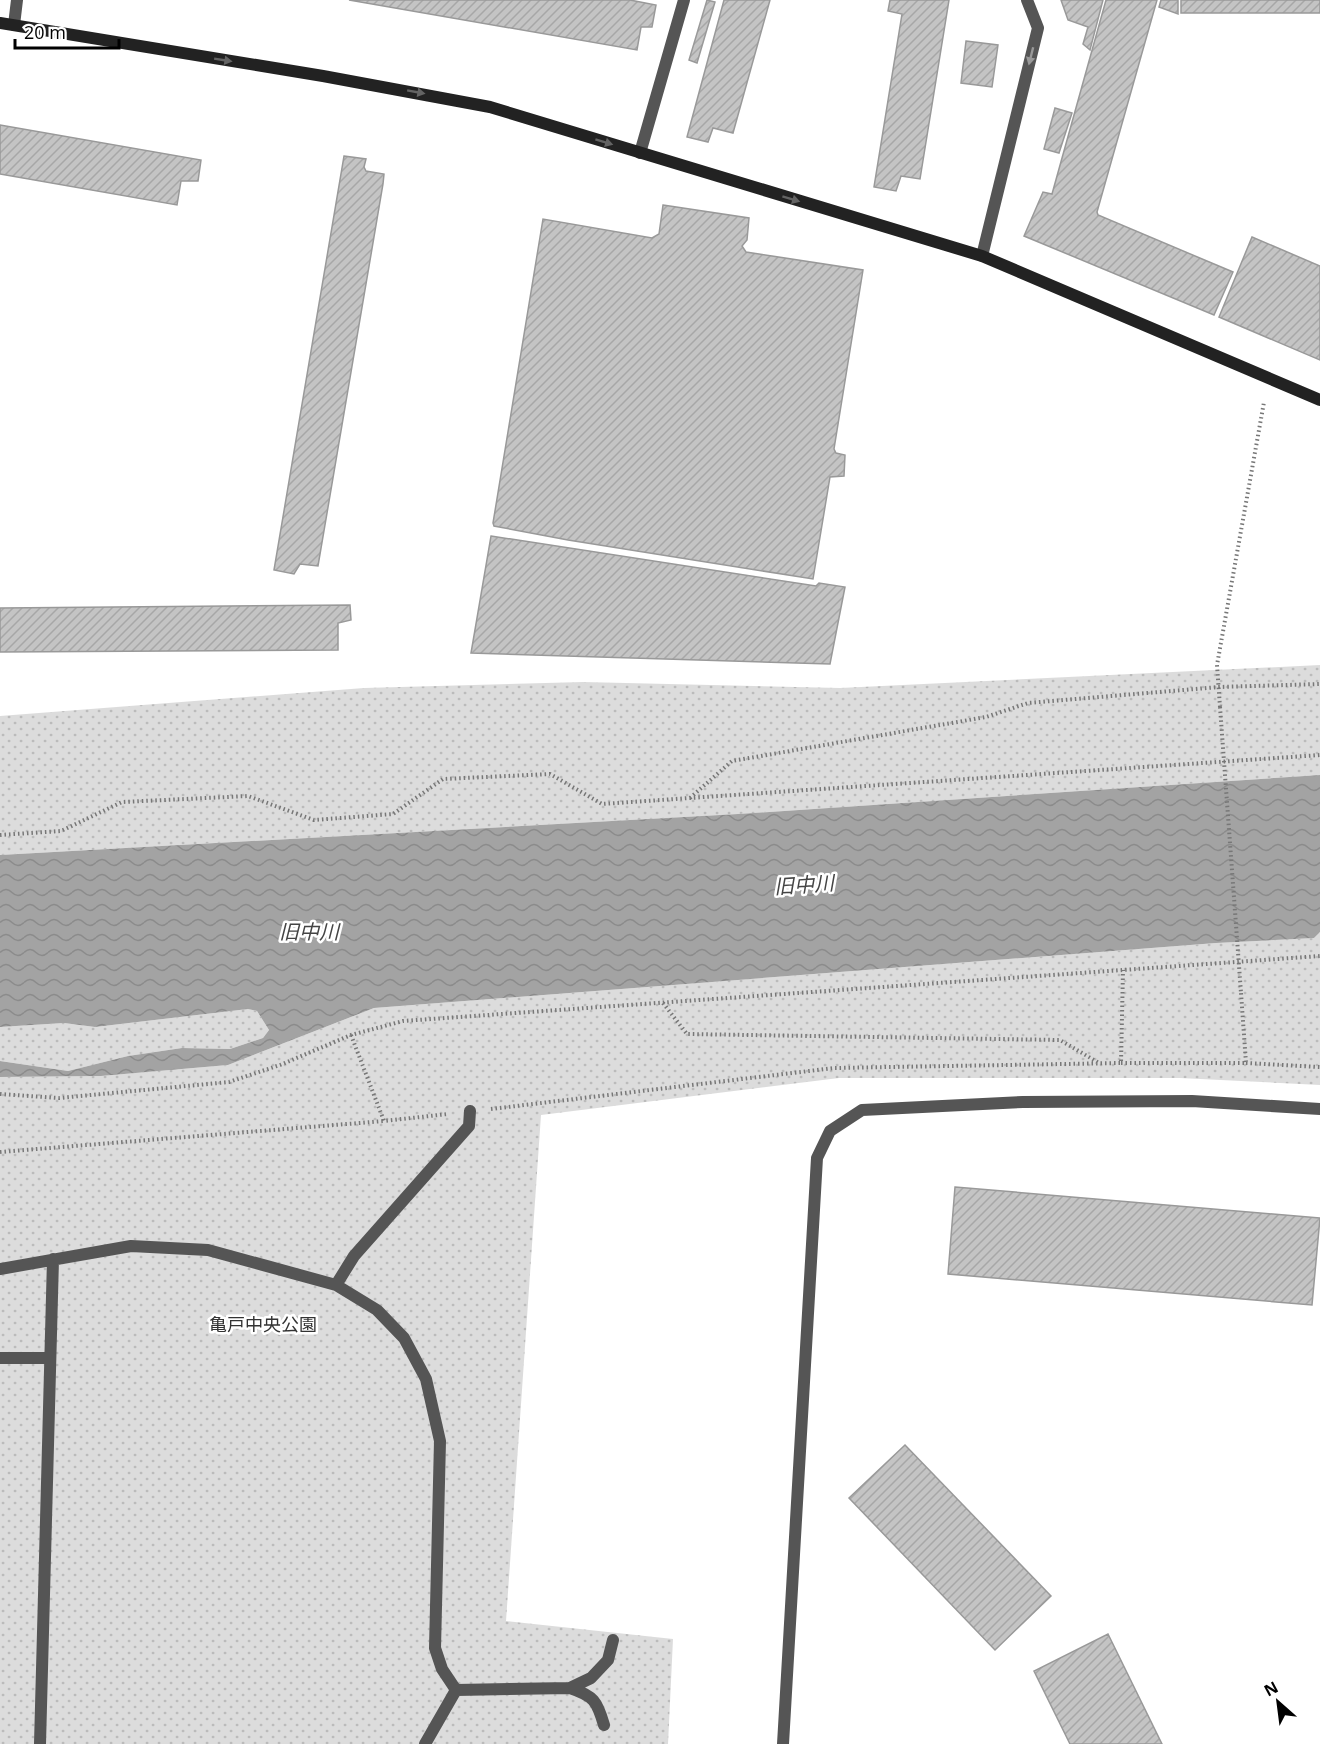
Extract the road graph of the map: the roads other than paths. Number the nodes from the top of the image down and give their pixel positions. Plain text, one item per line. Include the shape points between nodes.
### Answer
1 (17, 0) edge
2 (684, 0) edge
3 (1027, 0) edge
4 (0, 23) edge
5 (14, 25) junction
6 (640, 153) junction
7 (982, 256) junction
8 (1320, 400) edge
9 (1320, 1108) edge
10 (470, 1111) road end
11 (53, 1259) junction
12 (0, 1269) edge
13 (336, 1285) junction
14 (0, 1358) edge
15 (51, 1358) junction
16 (613, 1640) dead end
17 (570, 1688) junction
18 (456, 1690) junction
19 (604, 1725) dead end
20 (40, 1744) edge
21 (425, 1744) edge
22 (783, 1744) edge

1 - 5 street
2 - 6 street
3 -> 7 street via 1038,28
4 - 5 street
5 -> 6 street via 440,96 490,107
6 -> 7 street
7 - 8 street
9 - 22 street via 1192,1101 1023,1102 862,1110 830,1131 817,1158
10 - 13 street via 469,1126 354,1256
11 - 12 street
11 - 13 street via 131,1246 208,1250
11 - 15 street
13 - 18 street via 377,1310 404,1338 426,1379 440,1441 435,1648 442,1669
14 - 15 street
15 - 20 street
16 - 17 street via 608,1660 591,1677
17 - 18 street
17 - 19 street via 590,1695 600,1708
18 - 21 street

